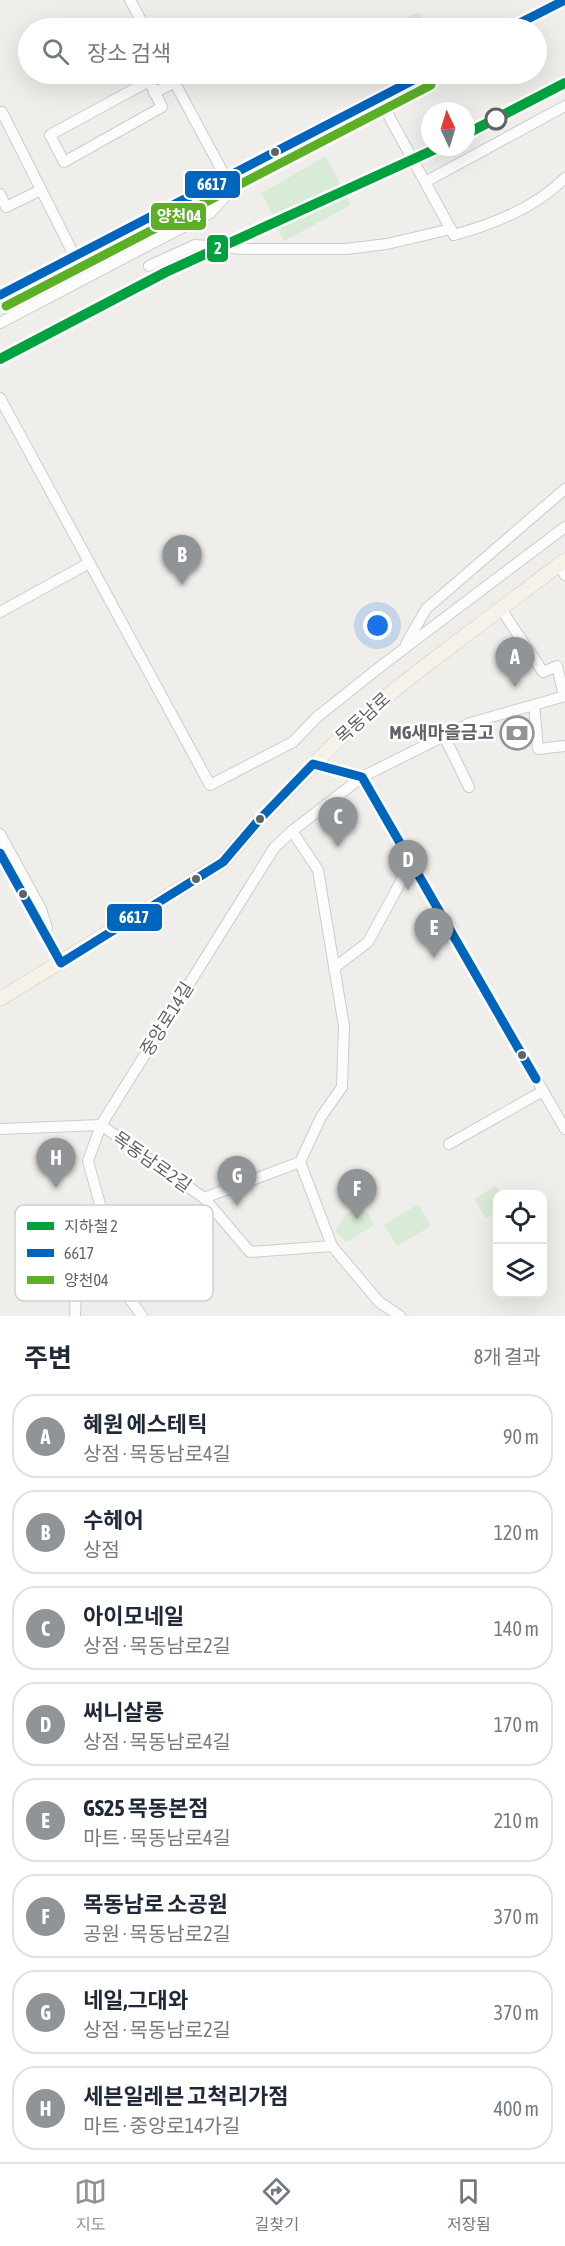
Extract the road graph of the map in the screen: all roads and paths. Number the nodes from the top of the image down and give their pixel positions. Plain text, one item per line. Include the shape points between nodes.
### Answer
1 (130, 0) edge
2 (564, 0) edge
3 (140, 18) edge
4 (529, 18) edge
5 (143, 84) edge
6 (150, 84) edge
7 (165, 84) edge
8 (176, 84) edge
9 (406, 84) edge
10 (154, 93) junction
11 (379, 98) junction
12 (565, 106) edge
13 (0, 113) edge
14 (274, 153) junction
15 (226, 178) junction
16 (565, 178) edge
17 (425, 182) junction
18 (41, 190) junction
19 (0, 194) edge
20 (210, 213) junction
21 (451, 229) junction
22 (75, 257) junction
23 (149, 266) dead end
24 (0, 295) edge
25 (0, 323) edge
26 (0, 398) edge
27 (565, 489) edge
28 (565, 527) edge
29 (89, 563) junction
30 (563, 566) edge
31 (501, 609) junction
32 (0, 612) edge
33 (403, 649) junction
34 (565, 696) edge
35 (534, 705) junction
36 (444, 736) junction
37 (565, 746) edge
38 (313, 764) junction
39 (362, 777) junction
40 (469, 787) dead end
41 (292, 831) junction
42 (0, 834) edge
43 (0, 853) edge
44 (411, 862) junction
45 (52, 946) junction
46 (61, 963) junction
47 (334, 968) junction
48 (0, 999) edge
49 (543, 1091) junction
50 (101, 1125) junction
51 (0, 1129) edge
52 (565, 1129) edge
53 (449, 1144) dead end
54 (300, 1161) junction
55 (204, 1198) junction
56 (100, 1205) edge
57 (210, 1205) edge
58 (213, 1209) edge
59 (332, 1246) junction
60 (76, 1301) edge
61 (131, 1301) edge
62 (75, 1316) edge
63 (142, 1316) edge
64 (400, 1316) edge

1 - 3 street
2 - 4 street
5 - 10 street via 50,135 64,162 162,107
6 - 10 street
7 - 10 street
8 - 15 street
9 - 11 street
11 - 14 street
11 - 17 street
12 - 17 street
13 - 18 street
14 - 15 street
14 - 20 street
15 - 20 street via 221,201
15 - 22 street
16 - 21 street via 490,225 454,235
17 - 21 street
18 - 19 street via 6,207
18 - 22 street
20 - 25 street
21 - 23 street via 346,249 195,245
22 - 24 street
26 - 29 street
27 - 33 street via 426,609
28 - 33 street
29 - 32 street
29 - 33 street via 210,785 293,742 317,717
30 - 31 main road, 목동남로
31 - 34 street via 543,672 558,666
31 - 38 main road, 목동남로 via 363,715
34 - 35 street
35 - 36 street via 470,723
35 - 37 street via 538,749
36 - 39 street
36 - 40 street
38 - 39 street
38 - 46 main road, 목동남로 via 223,862
39 - 41 street
39 - 44 street
41 - 47 street via 318,870
41 - 50 street, 중앙로14길 via 273,848
42 - 45 street via 41,909
43 - 45 street
44 - 47 street via 368,942
44 - 49 street
45 - 46 street
46 - 48 main road, 목동남로
47 - 54 street via 344,1026 342,1087 321,1117
49 - 52 street
49 - 53 street
50 - 51 street
50 - 55 street, 목동남로2길
50 - 56 street, 중앙로14길 via 88,1161
54 - 55 street, 목동남로2길
54 - 59 street
55 - 57 street, 목동남로2길
58 - 59 street, 목동남로2길 via 250,1252
59 - 64 street via 379,1302
60 - 62 street
61 - 63 street, 중앙로14길

